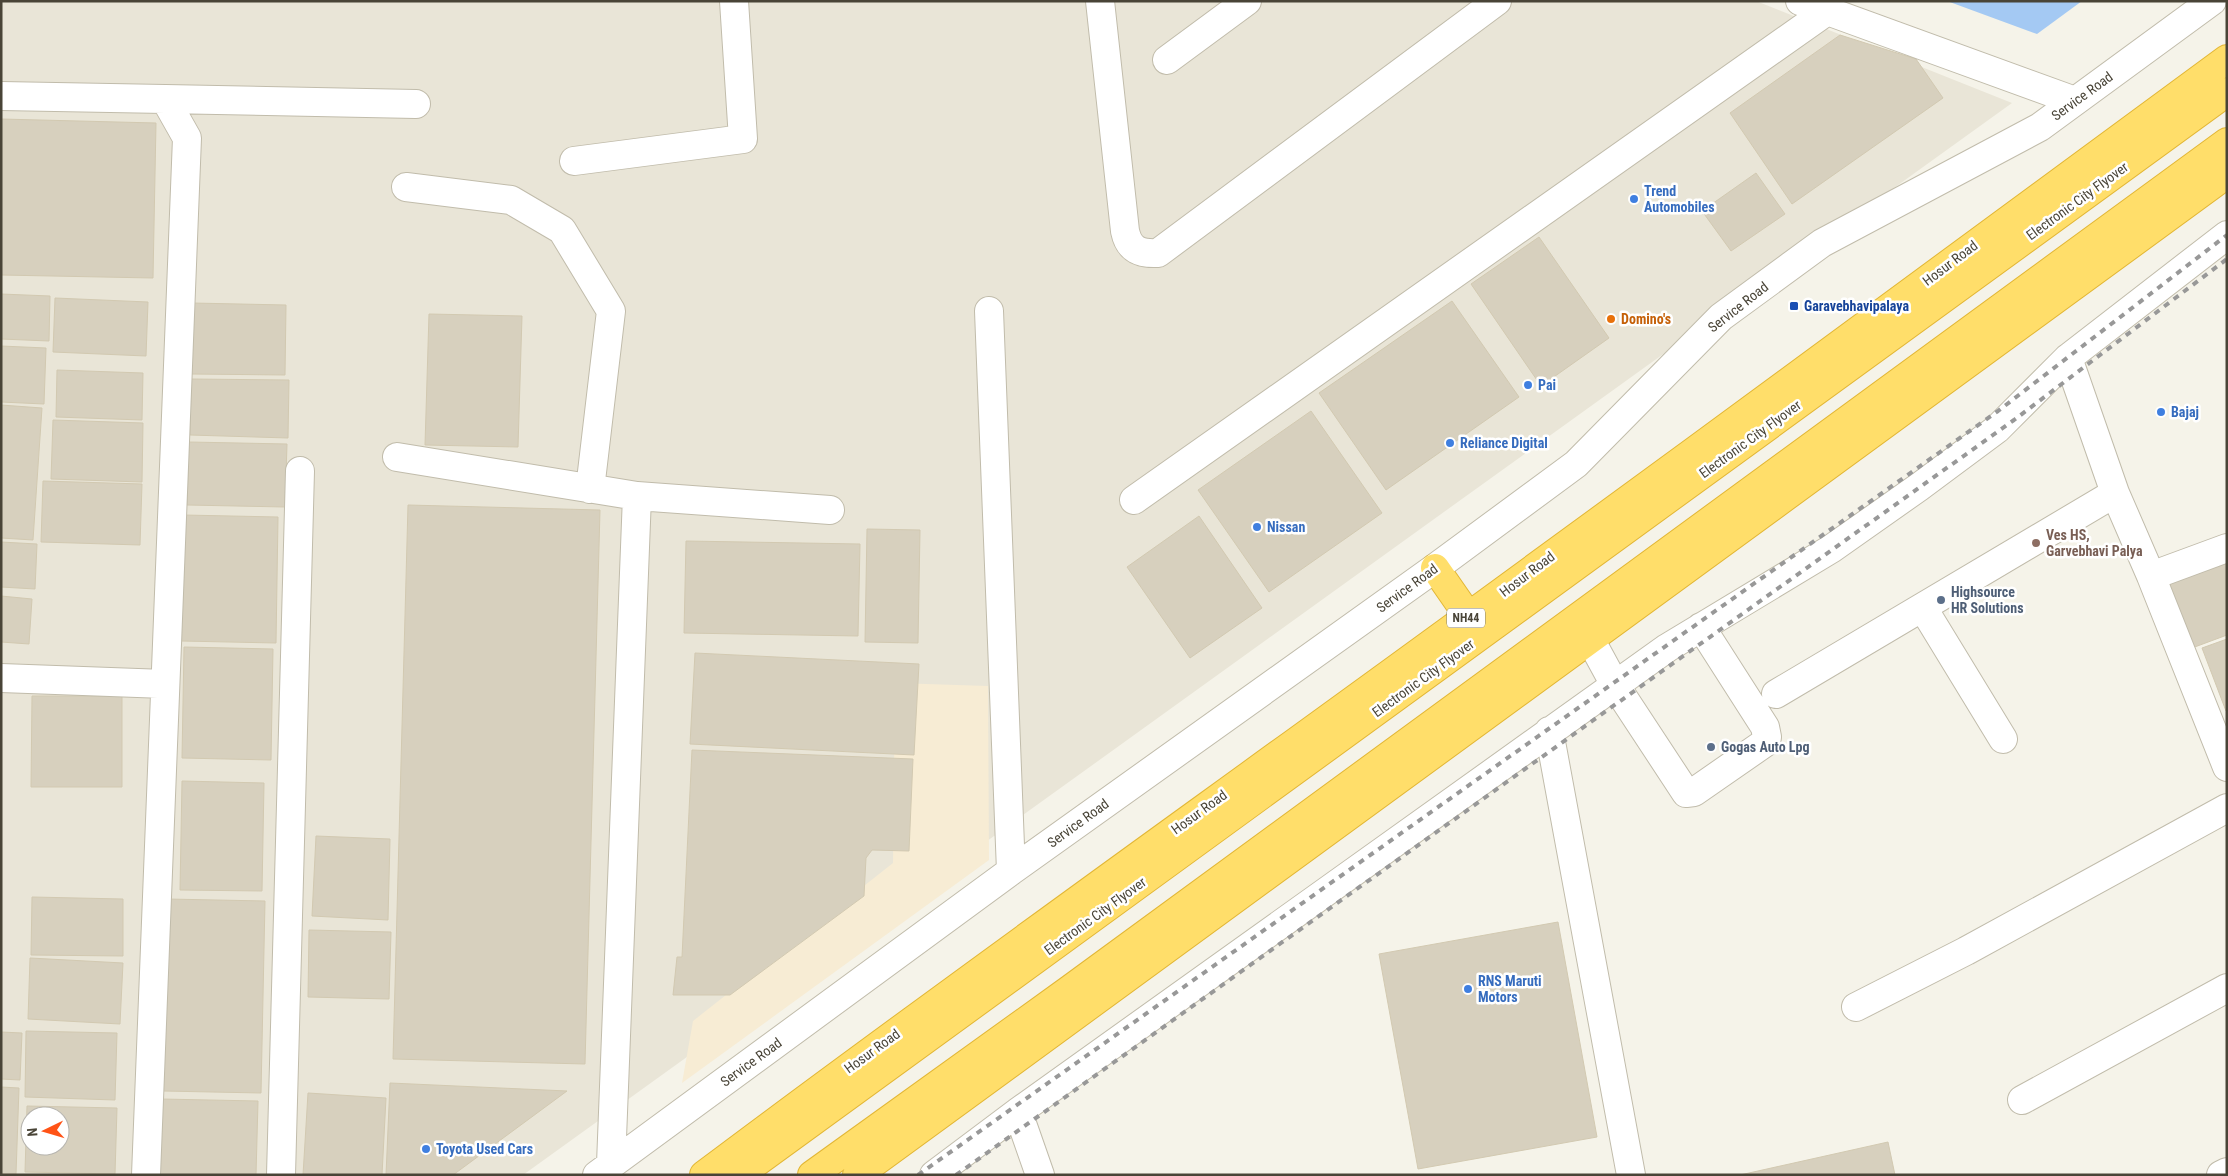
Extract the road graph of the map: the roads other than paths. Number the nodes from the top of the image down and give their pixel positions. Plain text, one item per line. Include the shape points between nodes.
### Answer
1 (734, 1) edge
2 (1100, 1) edge
3 (1247, 1) edge
4 (1497, 1) edge
5 (1800, 1) edge
6 (2212, 1) edge
7 (1827, 11) junction
8 (2227, 59) edge
9 (1167, 60) dead end
10 (2227, 92) edge
11 (1, 96) edge
12 (165, 99) junction
13 (2075, 101) junction
14 (416, 104) dead end
15 (2227, 142) edge
16 (574, 161) dead end
17 (2227, 174) edge
18 (406, 187) dead end
19 (2227, 235) edge
20 (989, 311) dead end
21 (2068, 358) junction
22 (397, 457) dead end
23 (300, 471) dead end
24 (590, 489) junction
25 (2115, 493) junction
26 (637, 496) junction
27 (1134, 500) dead end
28 (830, 510) dead end
29 (2227, 548) edge
30 (1435, 568) junction
31 (2151, 576) junction
32 (1923, 608) junction
33 (1468, 617) junction
34 (1701, 628) junction
35 (1590, 639) junction
36 (1, 678) edge
37 (165, 684) junction
38 (1615, 685) junction
39 (1776, 694) dead end
40 (1549, 731) junction
41 (2003, 739) dead end
42 (2227, 767) edge
43 (2227, 808) edge
44 (1011, 871) junction
45 (2227, 988) edge
46 (1856, 1007) dead end
47 (2022, 1100) dead end
48 (1018, 1112) junction
49 (604, 1170) edge
50 (2227, 1172) edge
51 (146, 1175) edge
52 (281, 1175) edge
53 (704, 1175) edge
54 (739, 1175) edge
55 (812, 1175) edge
56 (856, 1175) edge
57 (934, 1175) edge
58 (1040, 1175) edge
59 (1631, 1175) edge
60 (2220, 1175) edge

1 - 16 street via 743,139
2 - 4 street via 1125,231 1130,246 1147,254 1158,253
3 - 9 street
5 - 7 street
6 - 13 street, Service Road
7 - 13 street
7 - 27 street
8 - 33 highway, Hosur Road / NH44
10 - 54 highway, Electronic City Flyover
11 - 12 street
12 - 14 street
12 - 37 street via 186,138
13 - 30 street, Service Road via 2040,127 1822,243 1721,317 1576,464
15 - 55 highway
17 - 35 highway
18 - 24 street via 511,200 562,230 611,312
19 - 21 street
20 - 44 street
21 - 25 street
21 - 34 street via 1997,429 1942,470 1831,549
22 - 24 street
23 - 52 street
24 - 26 street
25 - 31 street
25 - 32 street
26 - 28 street
26 - 49 street
29 - 31 street
30 - 33 highway
30 - 44 street, Service Road
31 - 42 street
32 - 39 street
32 - 41 street
33 - 53 highway, Hosur Road / NH44
34 - 38 street
34 - 38 street via 1765,726 1767,736 1766,742 1694,792 1686,793 1683,789
35 - 38 street
35 - 56 highway
36 - 37 street
37 - 51 street
38 - 40 street
40 - 48 street
40 - 59 street
43 - 46 street via 1966,951
44 - 49 street, Service Road
45 - 47 street
48 - 57 street
48 - 58 street
50 - 60 street

